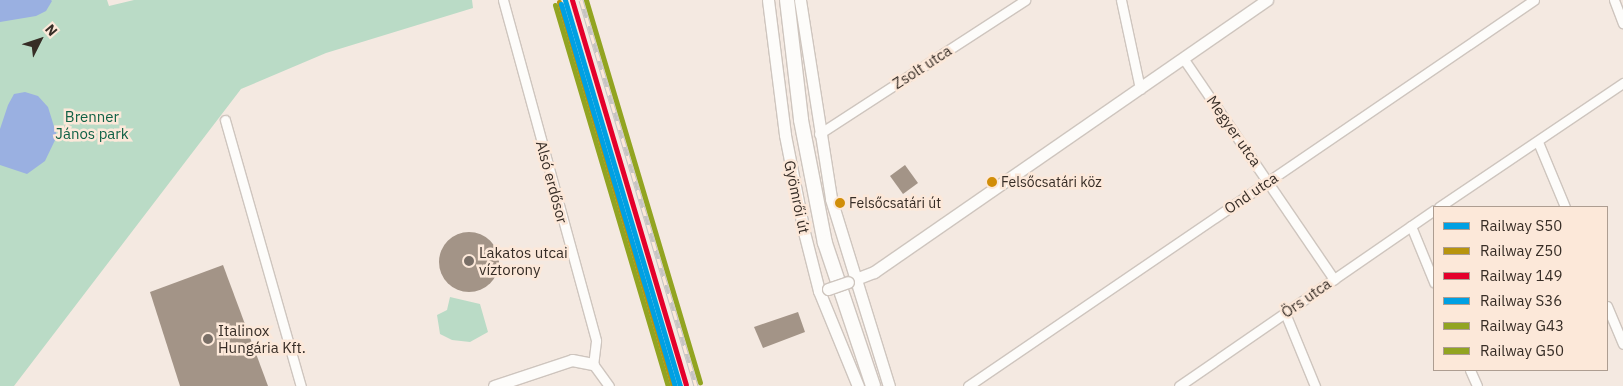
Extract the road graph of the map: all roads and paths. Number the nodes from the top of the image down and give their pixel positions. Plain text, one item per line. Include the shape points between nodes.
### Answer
1 (503, 0) edge
2 (768, 0) edge
3 (787, 0) edge
4 (800, 0) edge
5 (1025, 0) edge
6 (1121, 0) edge
7 (1267, 0) edge
8 (1534, 0) edge
9 (1614, 0) edge
10 (1623, 22) edge
11 (1183, 58) junction
12 (1623, 83) edge
13 (1140, 89) junction
14 (225, 120) dead end
15 (819, 134) junction
16 (1538, 142) junction
17 (1269, 180) junction
18 (1441, 206) edge
19 (1566, 206) edge
20 (1433, 211) edge
21 (1411, 226) junction
22 (1334, 279) junction
23 (1433, 280) edge
24 (852, 281) junction
25 (824, 290) junction
26 (1608, 308) edge
27 (1285, 313) junction
28 (1623, 344) edge
29 (593, 364) junction
30 (1470, 371) edge
31 (301, 386) edge
32 (494, 386) edge
33 (609, 386) edge
34 (858, 386) edge
35 (873, 386) edge
36 (889, 386) edge
37 (968, 386) edge
38 (1179, 386) edge
39 (1316, 386) edge
40 (1477, 386) edge

1 - 29 street, Alsó erdősor via 596,341
2 - 25 street, Gyömrői út via 785,135
3 - 35 main road via 801,120 825,243
4 - 15 street
5 - 15 street, Zsolt utca
6 - 13 street
7 - 11 street
8 - 17 street, Ond utca
9 - 10 street
11 - 13 street
11 - 17 street, Megyer utca
12 - 16 street
13 - 24 street via 874,272
14 - 31 street
15 - 24 street via 831,199
16 - 18 street
16 - 19 street
17 - 22 street, Megyer utca
17 - 37 street, Ond utca
20 - 21 street, Örs utca
21 - 22 street, Örs utca
21 - 23 street
22 - 27 street, Örs utca
24 - 25 street, bridge
24 - 36 street
25 - 34 street, Gyömrői út
26 - 28 street
27 - 38 street, Örs utca
27 - 39 street
29 - 32 street via 572,360
29 - 33 street
30 - 40 street

